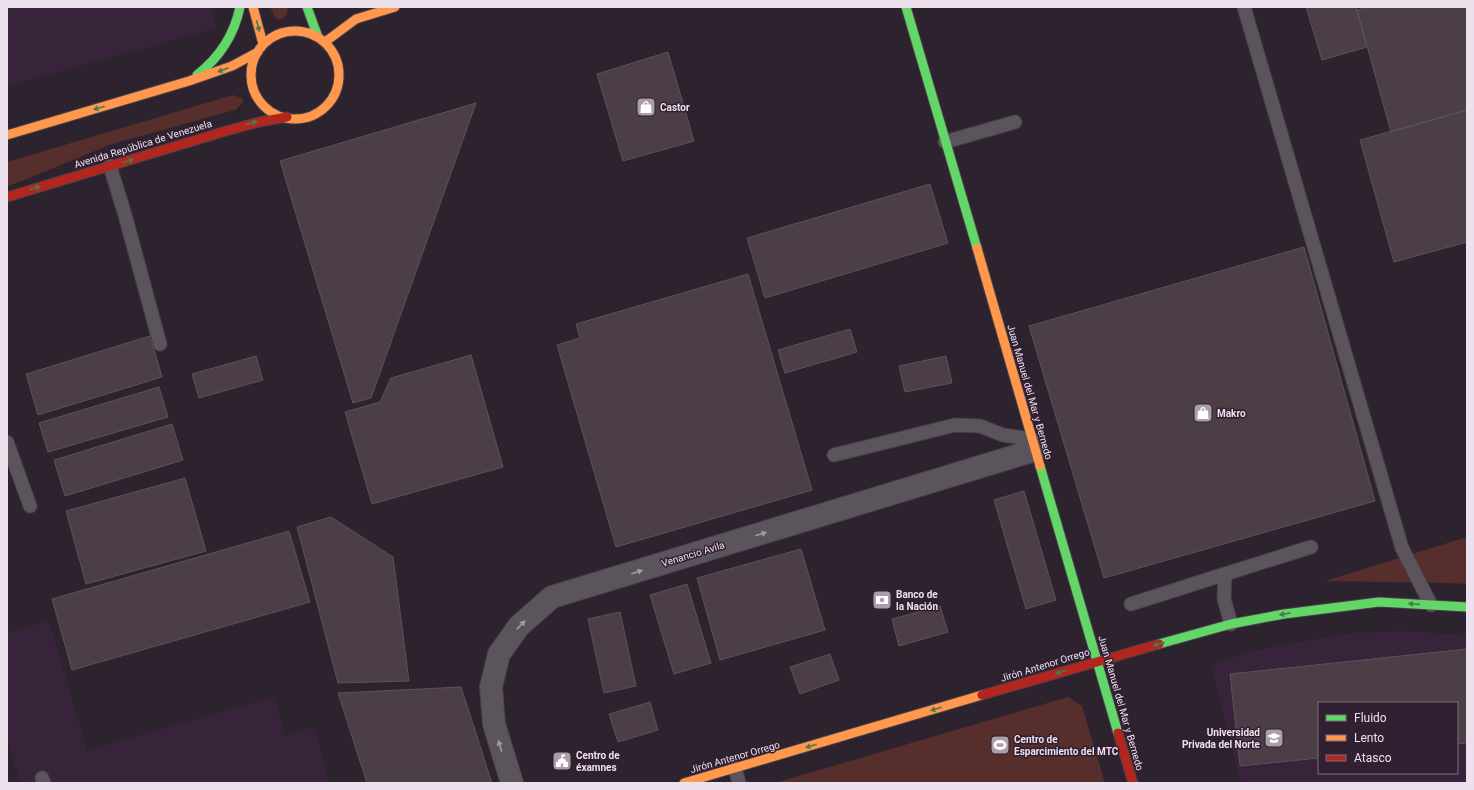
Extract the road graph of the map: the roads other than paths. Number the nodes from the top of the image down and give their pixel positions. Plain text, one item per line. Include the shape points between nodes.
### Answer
1 (240, 7) edge
2 (253, 7) edge
3 (307, 7) edge
4 (395, 7) edge
5 (906, 7) edge
6 (1244, 7) edge
7 (322, 39) junction
8 (263, 44) junction
9 (258, 52) junction
10 (189, 82) junction
11 (287, 117) junction
12 (1015, 122) dead end
13 (7, 135) edge
14 (945, 142) junction
15 (110, 166) junction
16 (7, 197) edge
17 (160, 344) dead end
18 (7, 442) edge
19 (1033, 445) junction
20 (834, 455) dead end
21 (30, 506) dead end
22 (1310, 547) dead end
23 (1225, 574) junction
24 (1131, 604) dead end
25 (1431, 605) junction
26 (1467, 607) edge
27 (1231, 624) junction
28 (1098, 661) junction
29 (735, 768) junction
30 (512, 783) edge
31 (684, 783) edge
32 (739, 783) edge
33 (1133, 783) edge

1 - 10 street via 234,31 222,51
2 -> 8 street
3 - 7 street
4 - 7 street via 356,19
5 - 14 street, Juan Manuel del Mar y Bernedo
6 - 25 lane via 1402,548
7 - 8 street via 295,31 273,37
7 - 11 street via 332,50 339,68 337,89 333,98 312,114 304,117
8 - 9 street
9 -> 10 street via 232,66
9 - 11 street via 253,60 251,79 257,96 270,110
10 -> 13 street
15 -> 11 street, Avenida República de Venezuela via 226,131
12 - 14 lane
14 - 19 street, Juan Manuel del Mar y Bernedo
16 -> 15 street, Avenida República de Venezuela
15 - 17 lane
18 - 21 lane
19 - 20 lane via 980,426 955,425
19 - 28 street, Juan Manuel del Mar y Bernedo
30 -> 19 street, Venancio Avila via 494,724 491,686 500,654 519,626 552,597
22 - 23 lane
23 - 24 lane
23 - 27 lane via 1224,599
25 - 26 street, Jirón Antenor Orrego
25 -> 27 street, Jirón Antenor Orrego via 1379,602 1284,614
27 -> 28 street, Jirón Antenor Orrego
28 -> 29 street, Jirón Antenor Orrego
28 - 33 street, Juan Manuel del Mar y Bernedo
29 - 31 street, Jirón Antenor Orrego
29 - 32 lane

